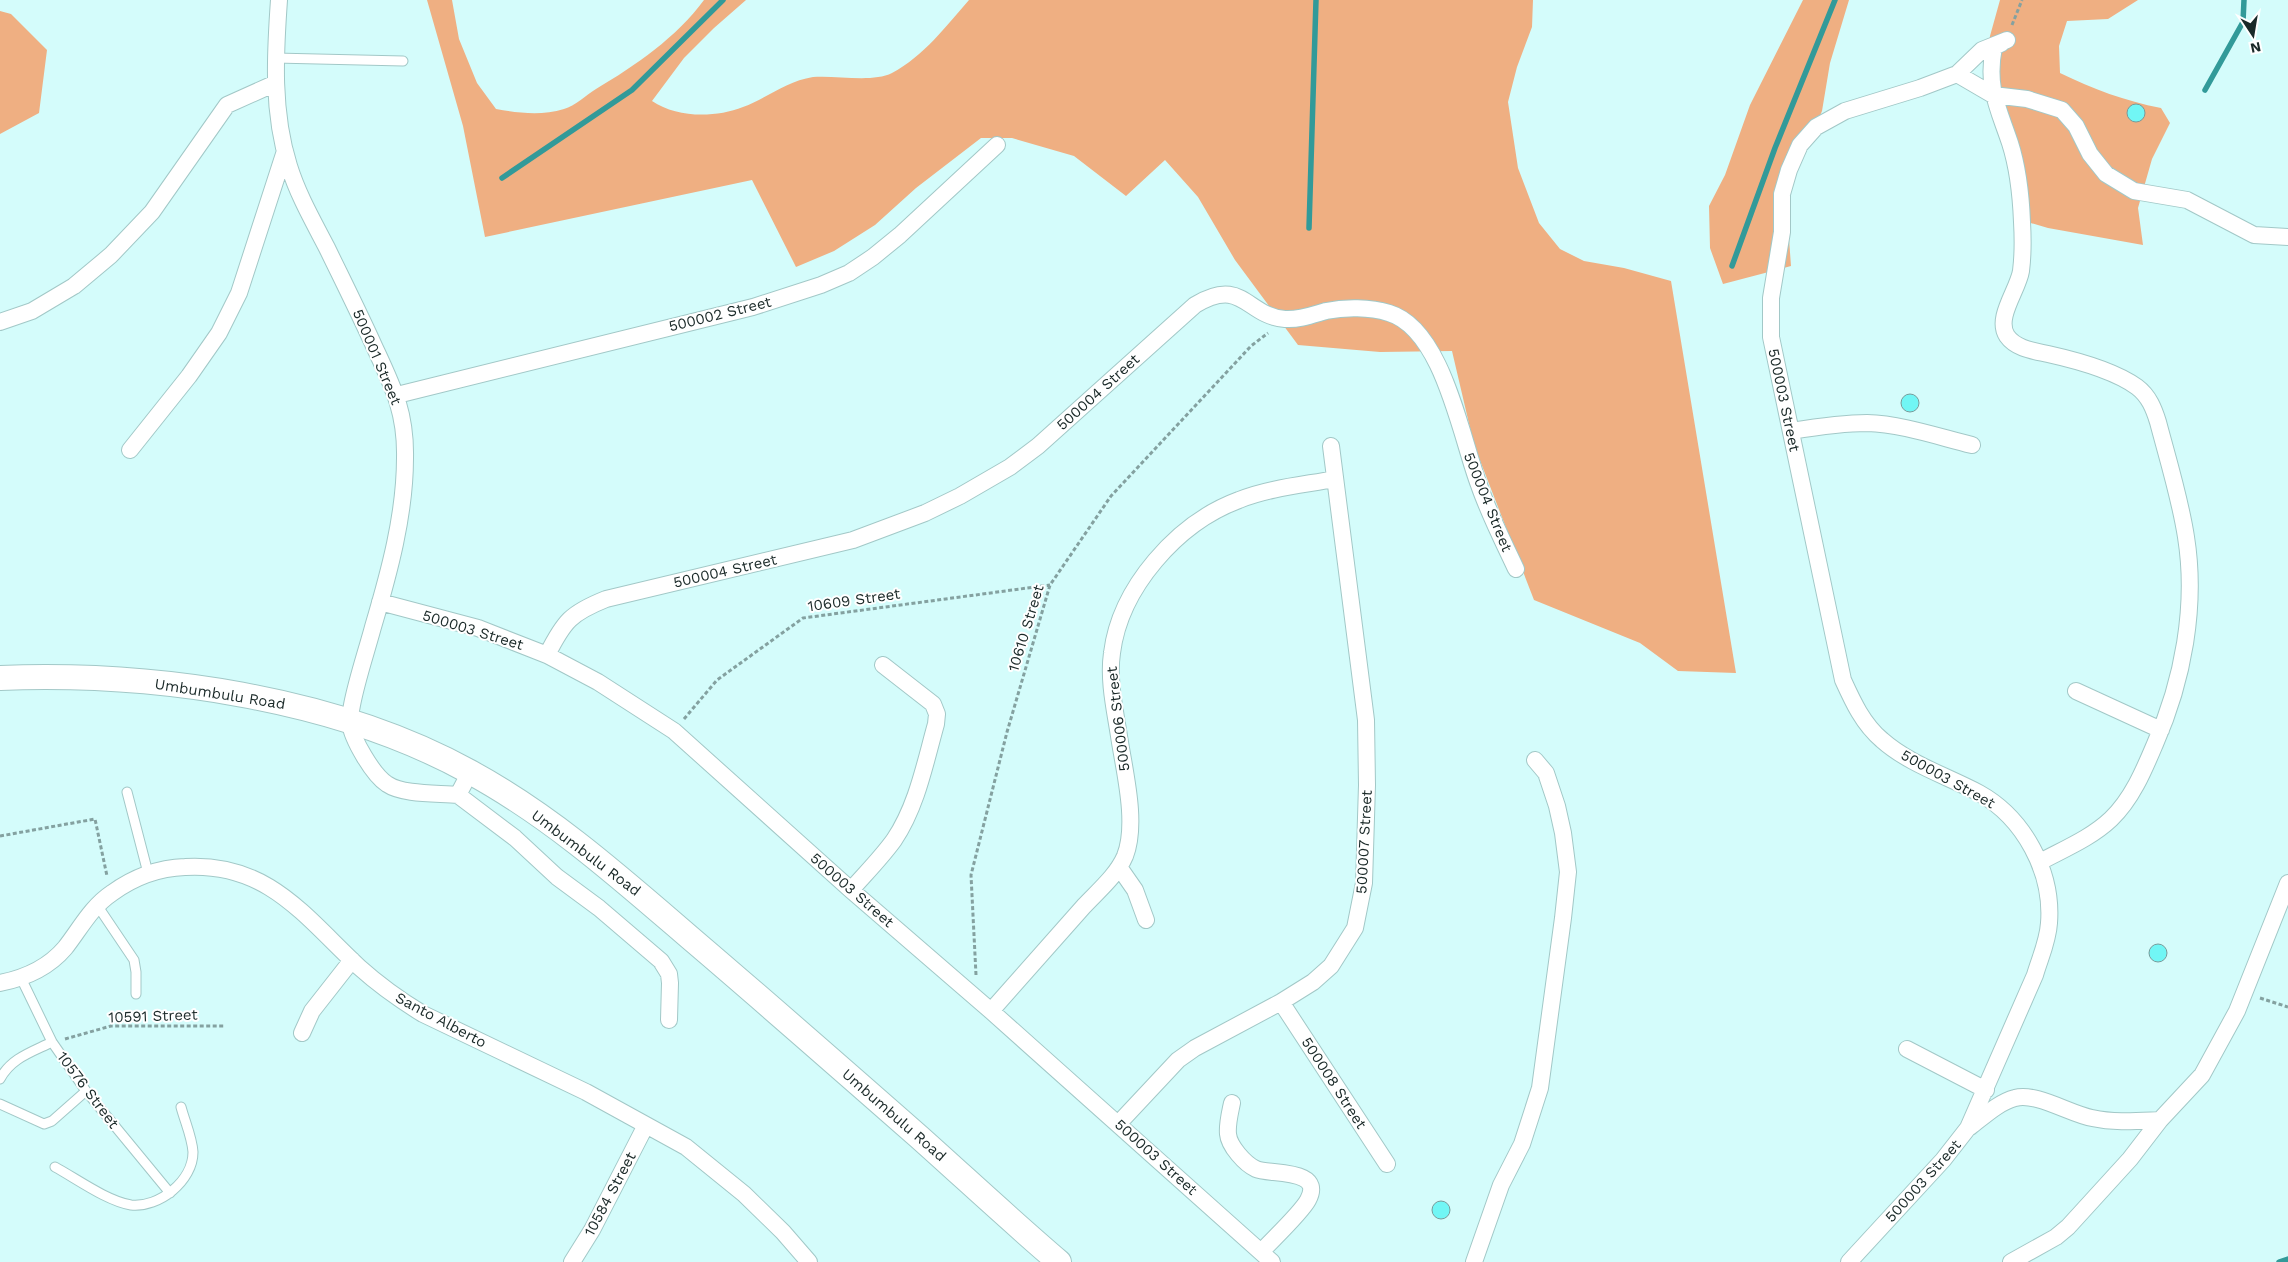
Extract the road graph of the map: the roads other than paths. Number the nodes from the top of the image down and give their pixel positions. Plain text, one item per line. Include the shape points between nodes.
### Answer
1 (279, 0) edge
2 (275, 58) junction
3 (403, 61) dead end
4 (1957, 74) junction
5 (276, 83) junction
6 (1993, 95) junction
7 (998, 145) dead end
8 (285, 151) junction
9 (2288, 237) edge
10 (0, 322) edge
11 (397, 395) junction
12 (1791, 431) junction
13 (1972, 445) dead end
14 (1331, 446) dead end
15 (130, 450) dead end
16 (1335, 479) junction
17 (1516, 568) dead end
18 (380, 602) junction
19 (547, 655) junction
20 (883, 665) dead end
21 (0, 678) edge
22 (2076, 691) dead end
23 (350, 722) junction
24 (2161, 730) junction
25 (1535, 760) dead end
26 (470, 772) junction
27 (127, 792) dead end
28 (458, 795) junction
29 (2040, 862) junction
30 (1118, 867) junction
31 (148, 873) junction
32 (2288, 883) edge
33 (851, 890) junction
34 (97, 906) junction
35 (1146, 920) dead end
36 (352, 960) junction
37 (21, 978) junction
38 (0, 983) edge
39 (136, 994) dead end
40 (1281, 1002) junction
41 (991, 1011) junction
42 (669, 1020) dead end
43 (302, 1033) dead end
44 (52, 1042) junction
45 (1908, 1049) dead end
46 (0, 1079) edge
47 (1986, 1090) junction
48 (86, 1091) junction
49 (1232, 1103) dead end
50 (0, 1104) edge
51 (181, 1107) dead end
52 (2160, 1120) junction
53 (1119, 1124) junction
54 (646, 1125) junction
55 (1968, 1128) junction
56 (1387, 1164) dead end
57 (55, 1167) dead end
58 (170, 1193) junction
59 (1266, 1257) edge
60 (1048, 1258) edge
61 (572, 1262) edge
62 (809, 1262) edge
63 (1474, 1262) edge
64 (1848, 1262) edge
65 (2011, 1262) edge

1 - 2 street, 500001 Street
2 - 3 lane
2 - 5 street, 500001 Street
4 - 6 street
4 - 6 street via 1982,50 2007,40 1994,47
4 - 12 street, 500003 Street via 1845,111 1816,127 1800,145 1782,194 1782,232 1771,298 1771,337
5 - 8 street, 500001 Street via 280,133
5 - 10 street via 227,105 152,212 112,255 74,286 32,311
6 - 9 street via 2062,110 2106,174 2134,191 2187,200 2254,235
6 - 24 street via 2010,145 2022,220 2023,253 2020,274 2005,317 2006,335 2023,348 2089,366 2138,388 2154,409 2166,452 2186,538 2188,607 2177,682
7 - 11 street, 500002 Street via 880,251 849,273 821,285 753,307
8 - 11 street, 500001 Street via 302,199
8 - 15 street via 239,293 219,333
11 - 18 street, 500001 Street via 404,433 402,504
12 - 13 street via 1869,423
12 - 29 street, 500003 Street via 1839,665 1859,712 1883,741 2001,808 2020,828
14 - 16 street, 500007 Street
16 - 30 street, 500006 Street via 1262,492 1216,510 1170,546 1130,594 1115,631 1111,656 1129,805 1128,842
16 - 40 street, 500007 Street via 1366,720 1364,883 1355,928 1344,949 1314,982
17 - 19 street, 500004 Street via 1479,487 1437,364 1414,326 1390,313 1366,309 1343,308 1286,320 1227,294 1195,305 1038,446 1010,467 960,496 853,540 606,599 573,615 557,635
18 - 19 street, 500003 Street via 478,628
18 - 23 street, 500001 Street via 356,687
19 - 33 street, 500003 Street via 598,682 674,731
20 - 33 street via 933,704 936,724 906,818 893,841
21 - 23 main road, Umbumbulu Road via 102,679 188,687 286,704
22 - 24 street
23 - 26 main road, Umbumbulu Road via 417,747
23 - 28 street via 367,762 388,785
24 - 29 street via 2127,799 2112,818
25 - 63 street via 1546,773 1563,832 1568,872 1563,918 1540,1088 1522,1144 1501,1185
26 - 28 street
26 - 60 main road, Umbumbulu Road via 564,832 647,899
27 - 31 lane
28 - 42 street via 515,838 557,877 599,908 661,962 669,974
29 - 47 street, 500003 Street via 2049,909 2044,949
30 - 35 street via 1136,890
30 - 41 street, 500006 Street
31 - 34 street, Santo Alberto via 111,893
31 - 36 street, Santo Alberto via 200,866 246,875 289,899
32 - 52 street via 2245,992 2219,1046 2202,1075
33 - 41 street, 500003 Street
34 - 37 street, Santo Alberto via 65,948 42,969
34 - 39 lane via 134,960
36 - 43 street via 312,1011
36 - 54 street, Santo Alberto via 379,985 423,1014 586,1092
37 - 38 street, Santo Alberto
37 - 44 lane, 10576 Street
40 - 53 street, 500007 Street via 1178,1060
40 - 56 street, 500008 Street
41 - 53 street, 500003 Street
44 - 46 lane via 20,1058
44 - 48 lane, 10576 Street
45 - 47 street
47 - 55 street, 500003 Street
48 - 50 lane via 52,1121 44,1124
48 - 58 lane, 10576 Street
49 - 59 street via 1228,1133 1245,1161 1254,1169 1300,1176 1310,1188 1308,1201
51 - 58 lane via 192,1157 186,1175
52 - 55 street via 2128,1122 2091,1118 2022,1097 2008,1100
52 - 65 street via 2130,1159 2068,1227
53 - 59 street, 500003 Street
54 - 61 street, 10584 Street
54 - 62 street, Santo Alberto via 686,1147 721,1174 766,1215
55 - 64 street, 500003 Street via 1943,1160
57 - 58 lane via 104,1194 132,1205 151,1203

